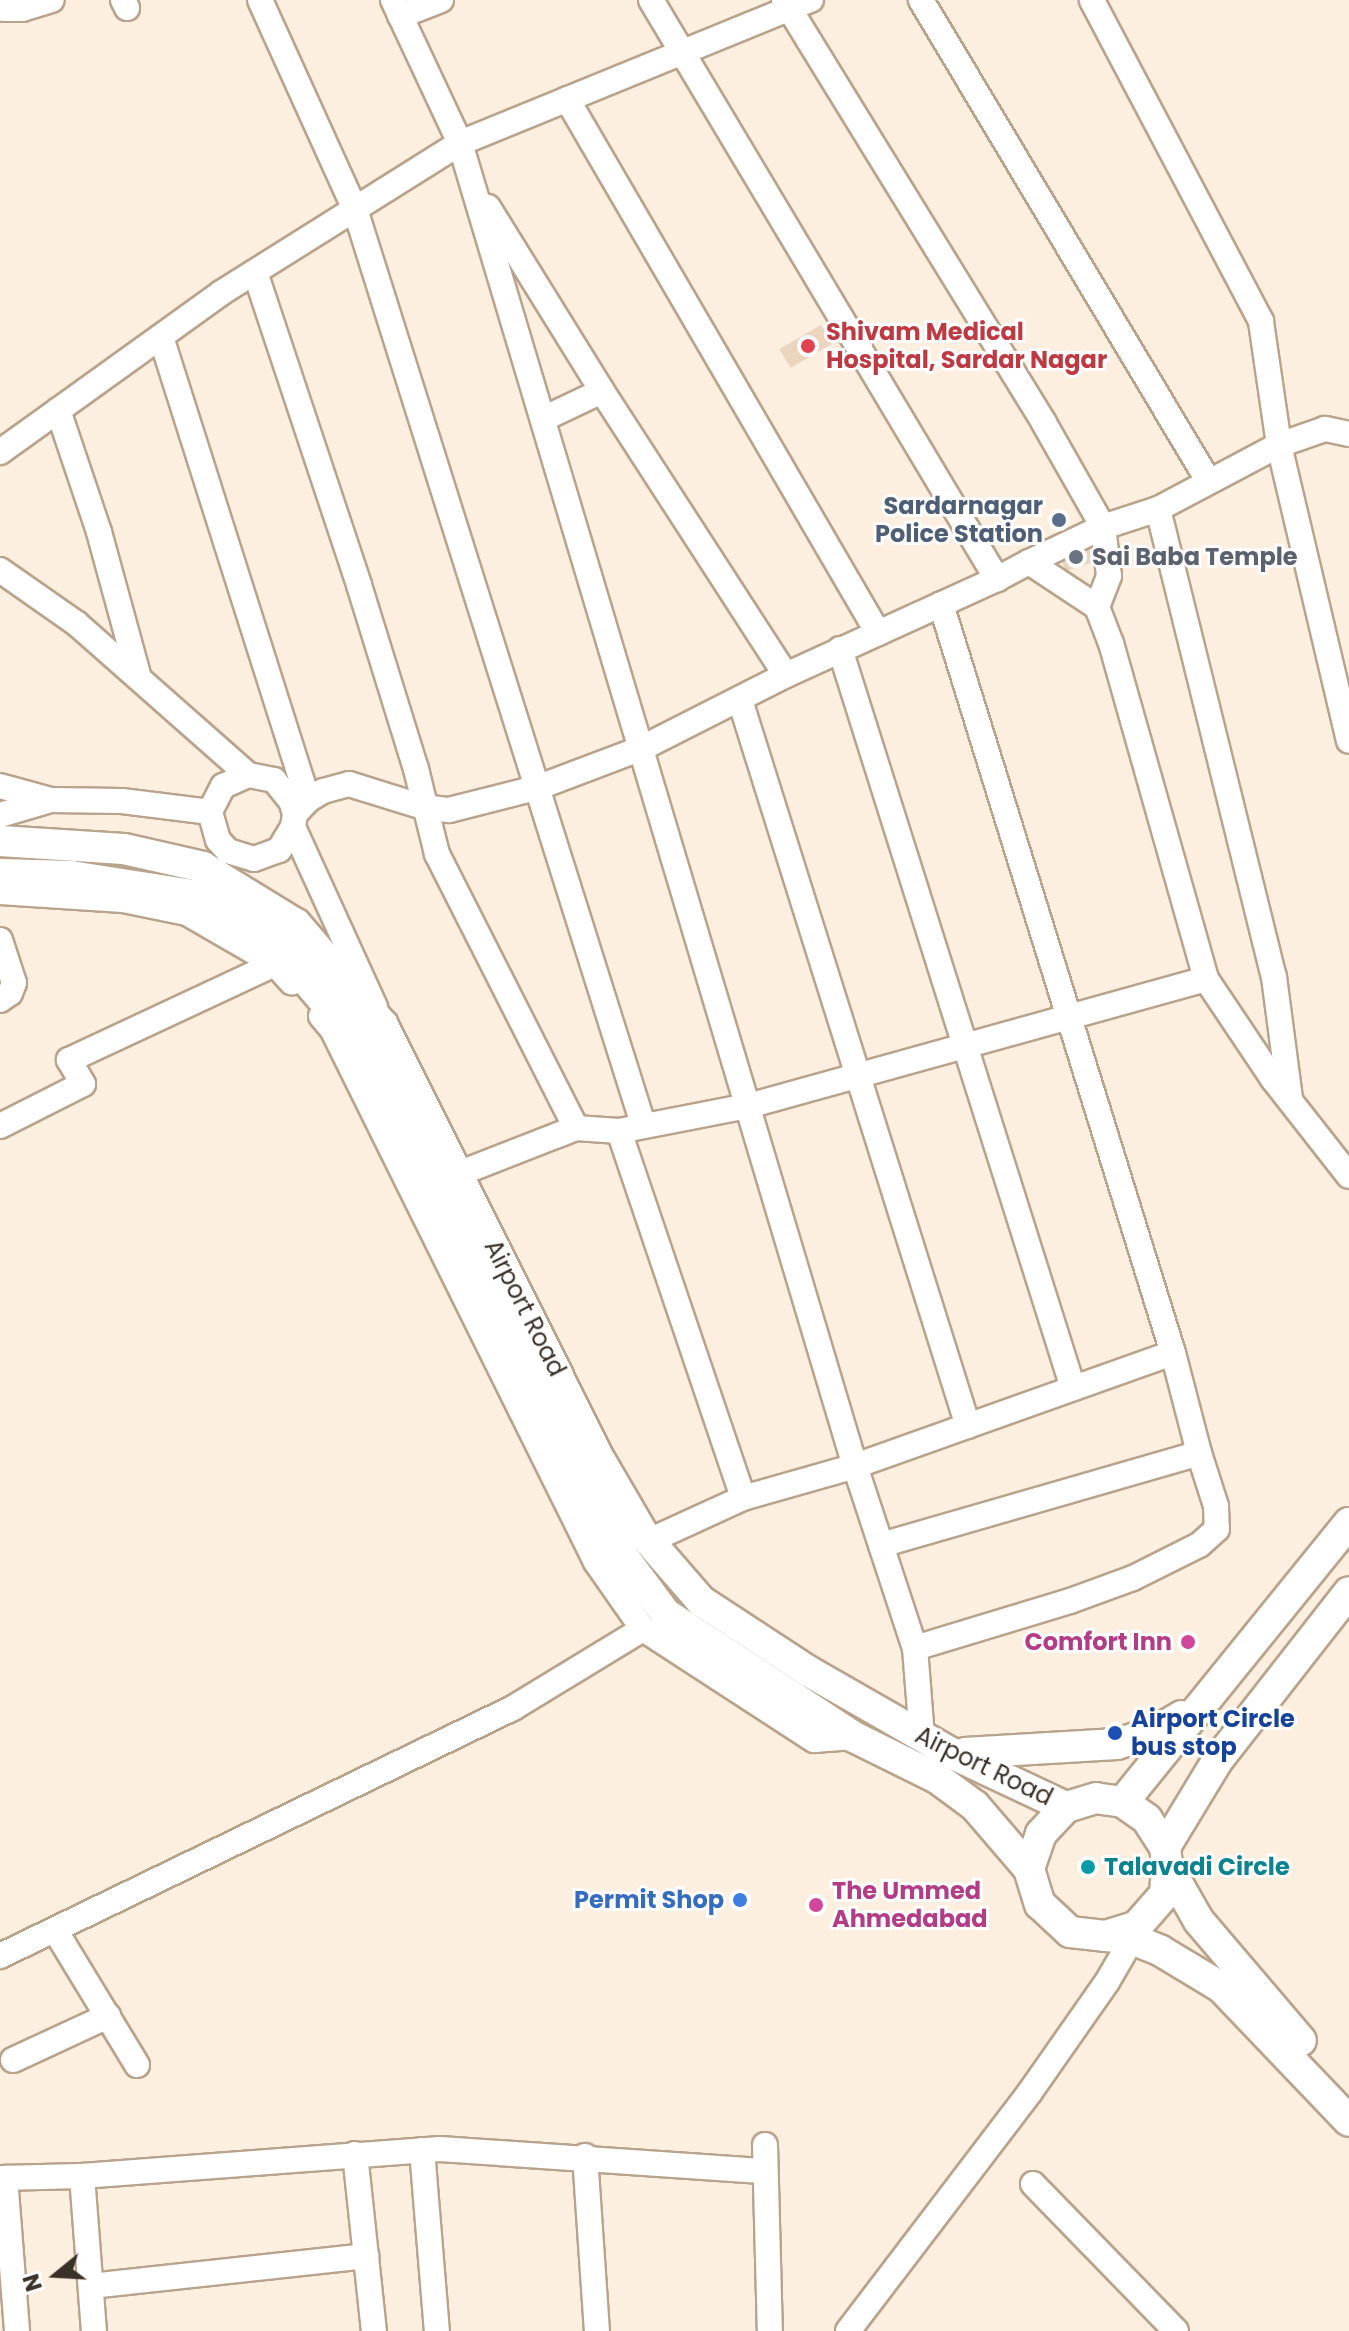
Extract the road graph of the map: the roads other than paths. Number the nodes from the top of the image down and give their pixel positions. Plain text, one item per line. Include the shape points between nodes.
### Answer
1 (52, 0) edge
2 (260, 0) edge
3 (441, 0) edge
4 (651, 0) edge
5 (811, 0) edge
6 (921, 0) edge
7 (1092, 0) edge
8 (0, 4) edge
9 (786, 4) edge
10 (397, 8) edge
11 (680, 52) junction
12 (567, 99) junction
13 (460, 143) junction
14 (470, 178) junction
15 (355, 209) junction
16 (255, 272) junction
17 (161, 337) junction
18 (602, 391) junction
19 (58, 410) junction
20 (543, 419) junction
21 (1349, 434) edge
22 (1279, 445) junction
23 (0, 452) edge
24 (1209, 482) junction
25 (1158, 509) junction
26 (1103, 527) junction
27 (1029, 562) junction
28 (0, 570) edge
29 (997, 579) junction
30 (941, 604) junction
31 (1097, 607) junction
32 (878, 633) junction
33 (840, 649) junction
34 (138, 675) junction
35 (786, 675) junction
36 (740, 700) junction
37 (1349, 741) edge
38 (642, 748) junction
39 (248, 775) junction
40 (0, 786) edge
41 (539, 787) junction
42 (51, 800) junction
43 (423, 807) junction
44 (210, 812) junction
45 (299, 814) junction
46 (0, 815) edge
47 (0, 841) edge
48 (237, 871) junction
49 (0, 874) edge
50 (0, 892) edge
51 (0, 940) edge
52 (275, 964) junction
53 (1206, 979) junction
54 (0, 1000) edge
55 (1070, 1018) junction
56 (383, 1025) junction
57 (965, 1047) junction
58 (856, 1076) junction
59 (1291, 1101) junction
60 (748, 1106) junction
61 (643, 1124) junction
62 (0, 1126) edge
63 (576, 1128) junction
64 (619, 1131) junction
65 (458, 1174) junction
66 (1349, 1176) edge
67 (1173, 1353) junction
68 (1073, 1388) junction
69 (968, 1426) junction
70 (1199, 1453) junction
71 (855, 1466) junction
72 (743, 1498) junction
73 (1349, 1523) edge
74 (649, 1541) junction
75 (881, 1545) junction
76 (1349, 1592) edge
77 (643, 1629) junction
78 (915, 1648) junction
79 (1202, 1702) junction
80 (922, 1736) junction
81 (854, 1737) junction
82 (951, 1753) junction
83 (1123, 1802) junction
84 (1066, 1807) junction
85 (1166, 1856) junction
86 (1029, 1869) junction
87 (55, 1930) junction
88 (1118, 1938) junction
89 (0, 1956) edge
90 (108, 2016) junction
91 (13, 2060) dead end
92 (137, 2065) dead end
93 (1349, 2094) edge
94 (1349, 2121) edge
95 (765, 2145) dead end
96 (422, 2150) junction
97 (355, 2154) junction
98 (585, 2156) junction
99 (765, 2171) junction
100 (82, 2176) junction
101 (2, 2178) edge
102 (1033, 2184) dead end
103 (366, 2256) junction
104 (91, 2286) junction
105 (17, 2331) edge
106 (94, 2331) edge
107 (374, 2331) edge
108 (437, 2331) edge
109 (597, 2331) edge
110 (770, 2331) edge
111 (848, 2331) edge
112 (1176, 2331) edge

1 - 8 street via 22,9
2 - 15 street
3 - 10 street
4 - 11 street
5 - 9 street
6 - 24 street
7 - 22 street via 1261,321
9 - 11 street
9 - 26 street
10 - 13 street
11 - 12 street
11 - 29 street
12 - 13 street
12 - 32 street
13 - 14 street
13 - 15 street
14 - 18 street
14 - 20 street
15 - 16 street
15 - 41 street
16 - 17 street
16 - 43 street via 359,585
17 - 19 street
17 - 45 street
18 - 20 street
18 - 35 street
19 - 23 street
19 - 34 street
20 - 38 street
21 - 22 street via 1325,429
22 - 24 street
22 - 37 street
24 - 25 street
25 - 26 street
25 - 59 street via 1274,977
26 - 27 street
26 - 31 street via 1109,576
27 - 29 street
27 - 31 street
28 - 34 street
29 - 30 street
30 - 32 street
30 - 55 street
31 - 53 street
32 - 33 street
33 - 35 street
33 - 57 street
34 - 39 street
35 - 36 street
36 - 38 street
36 - 58 street
38 - 41 street
38 - 60 street
39 - 44 street via 223,786
39 - 45 street via 274,780
40 - 42 street
41 - 43 street via 449,810
41 - 61 street
42 - 44 street via 122,801
42 - 46 street
43 - 45 street via 349,784 323,791
43 - 63 street via 437,854
44 - 48 street via 218,840
45 - 48 street via 279,850
45 - 56 street
47 - 48 main road, Airport Road via 124,849
48 - 56 main road, Airport Road via 296,924
49 - 81 main road, Airport Road via 71,876 193,895 277,946 359,1042 575,1474 619,1551 666,1614
50 - 52 street via 123,900 187,913
51 - 54 street via 14,983
52 - 62 street via 69,1060 83,1084
52 - 77 street via 332,1029 596,1562
53 - 55 street
53 - 59 street
55 - 57 street
55 - 67 street
56 - 65 main road, Airport Road
57 - 58 street
57 - 68 street
58 - 60 street
58 - 69 street
59 - 66 street
60 - 61 street
60 - 71 street
61 - 64 street
63 - 64 street
63 - 65 street
64 - 72 street
65 - 74 main road, Airport Road via 600,1460
67 - 68 street
67 - 70 street
68 - 69 street
69 - 71 street
70 - 75 street
70 - 78 street via 1216,1506 1217,1529 1199,1545 1070,1601
71 - 72 street
71 - 75 street
72 - 74 street
73 - 79 main road
74 - 80 main road, Airport Road via 701,1601
75 - 78 street
76 - 85 main road via 1217,1761
77 - 81 street via 814,1740
77 - 87 street via 513,1708
78 - 80 street
79 - 82 main road via 1155,1732 1117,1744
79 - 83 main road
80 - 82 main road, Airport Road
81 - 86 main road, Airport Road via 937,1778 975,1806
82 - 84 main road, Airport Road
83 - 84 main road via 1096,1798
83 - 85 main road via 1147,1819
84 - 86 main road via 1041,1834
85 - 88 main road via 1165,1894 1137,1926
85 - 93 main road via 1199,1921
86 - 88 main road via 1040,1904 1070,1932
87 - 89 street
87 - 90 street
88 - 94 main road via 1161,1951 1221,1987
88 - 111 street via 1061,2049
90 - 91 street
90 - 92 street
95 - 99 street
96 - 97 street
96 - 98 street
96 - 108 street
97 - 100 street
97 - 103 street
98 - 99 street
98 - 109 street
99 - 110 street
100 - 101 street
100 - 104 street
101 - 105 street
102 - 112 street
103 - 104 street
103 - 107 street
104 - 106 street

